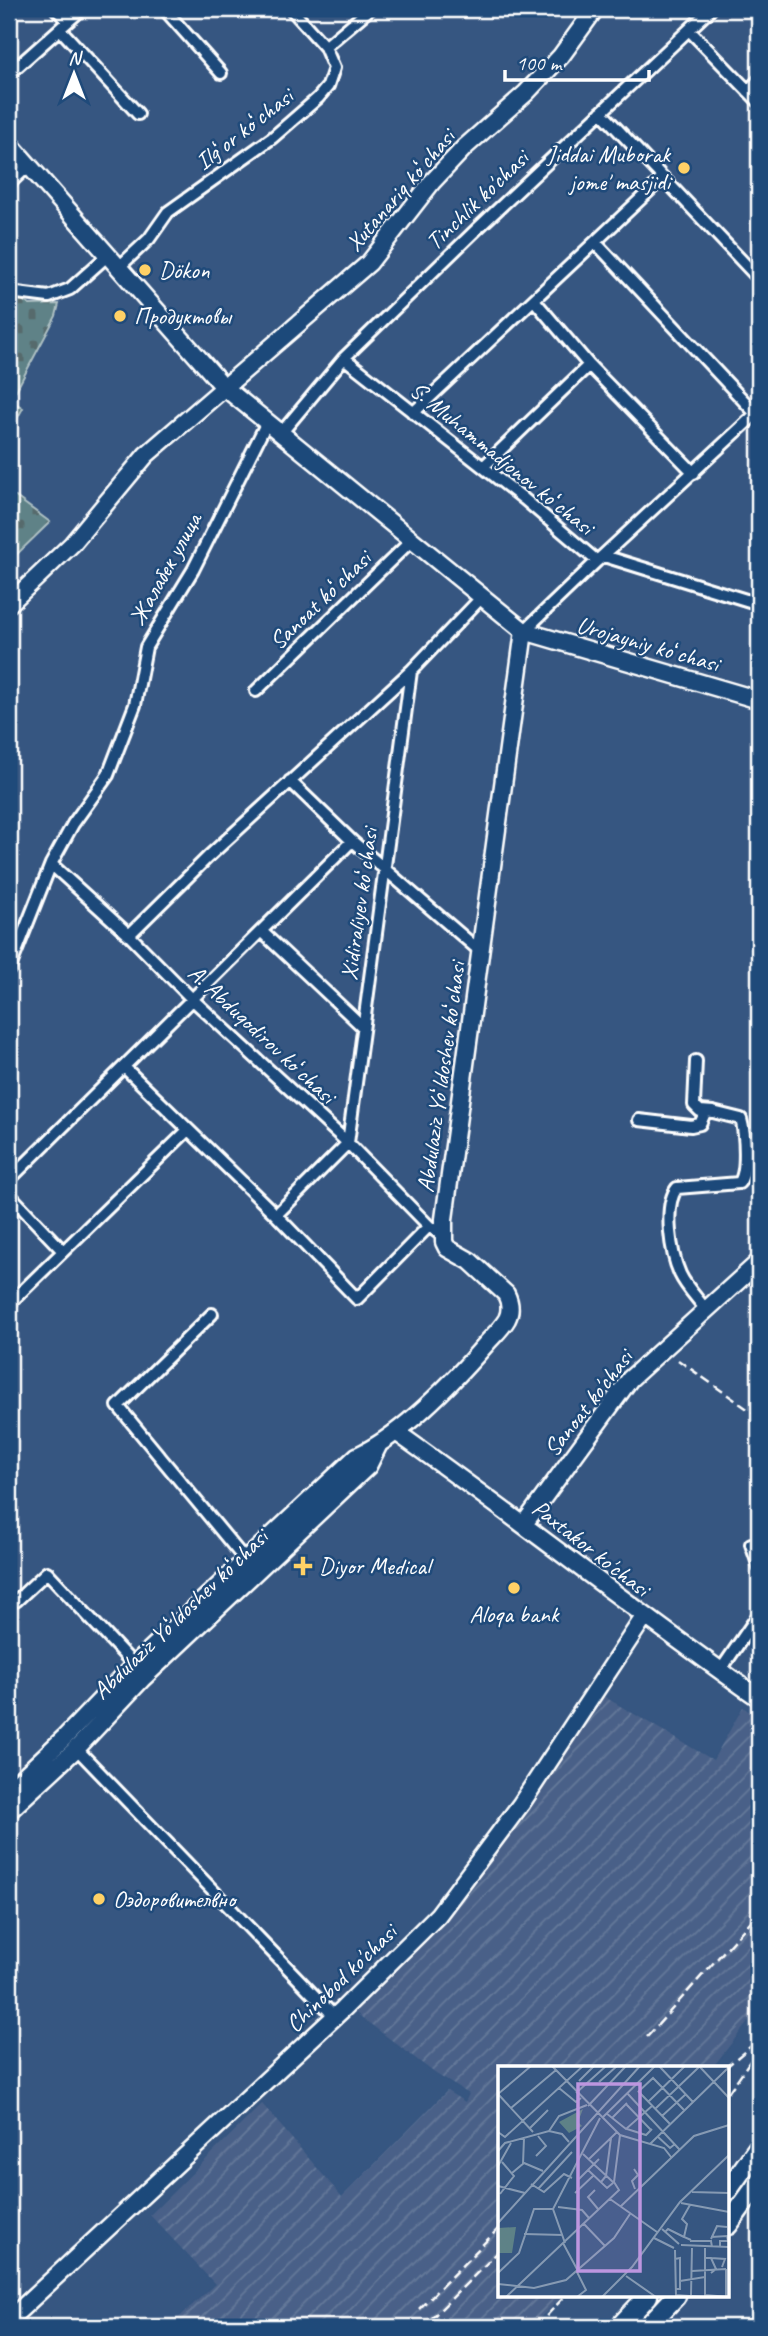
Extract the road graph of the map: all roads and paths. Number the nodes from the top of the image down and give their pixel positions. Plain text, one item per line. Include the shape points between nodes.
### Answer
1 (56, 9) edge
2 (82, 9) edge
3 (164, 9) edge
4 (291, 9) edge
5 (370, 9) edge
6 (595, 9) edge
7 (711, 9) edge
8 (64, 25) junction
9 (689, 30) junction
10 (325, 47) junction
11 (221, 73) dead end
12 (9, 74) edge
13 (759, 80) edge
14 (748, 91) junction
15 (759, 102) edge
16 (601, 112) junction
17 (138, 114) dead end
18 (9, 143) edge
19 (28, 166) junction
20 (663, 178) junction
21 (9, 184) edge
22 (596, 242) junction
23 (113, 262) junction
24 (759, 279) edge
25 (9, 292) edge
26 (534, 300) junction
27 (344, 358) junction
28 (589, 365) junction
29 (224, 387) junction
30 (413, 413) junction
31 (758, 414) edge
32 (267, 422) junction
33 (282, 432) junction
34 (483, 467) junction
35 (694, 473) junction
36 (413, 539) junction
37 (600, 559) junction
38 (482, 597) junction
39 (9, 604) edge
40 (759, 604) edge
41 (524, 631) junction
42 (411, 671) junction
43 (256, 691) dead end
44 (759, 700) edge
45 (290, 781) junction
46 (352, 841) junction
47 (51, 864) junction
48 (384, 870) junction
49 (261, 931) junction
50 (129, 935) junction
51 (481, 952) junction
52 (9, 970) edge
53 (192, 999) junction
54 (363, 1027) junction
55 (696, 1061) dead end
56 (124, 1067) junction
57 (705, 1113) junction
58 (639, 1120) dead end
59 (188, 1130) junction
60 (348, 1143) junction
61 (9, 1180) edge
62 (9, 1194) edge
63 (276, 1215) junction
64 (429, 1226) junction
65 (444, 1237) junction
66 (63, 1251) junction
67 (759, 1262) edge
68 (9, 1304) edge
69 (706, 1310) junction
70 (212, 1314) dead end
71 (396, 1432) junction
72 (378, 1446) junction
73 (524, 1524) junction
74 (751, 1544) dead end
75 (246, 1561) junction
76 (759, 1567) edge
77 (230, 1586) junction
78 (9, 1601) edge
79 (759, 1614) edge
80 (644, 1617) junction
81 (134, 1665) junction
82 (720, 1671) junction
83 (759, 1698) edge
84 (71, 1743) junction
85 (9, 1790) edge
86 (9, 1811) edge
87 (334, 2016) junction
88 (759, 2146) edge
89 (759, 2182) edge
90 (730, 2187) edge
91 (730, 2222) edge
92 (646, 2298) edge
93 (674, 2298) edge
94 (9, 2320) edge
95 (619, 2327) edge
96 (647, 2327) edge

1 - 8 street
2 - 8 street
3 - 11 street
4 - 10 street
5 - 10 street
6 - 29 main road, Xutanariq koʻchasi via 561,56 432,182 369,263
7 - 9 street, Tinchlik ko'chasi
8 - 12 street
8 - 17 street
9 - 14 street
9 - 16 street, Tinchlik ko'chasi
10 - 23 street, Ilgʻor koʻchasi via 334,75 318,98 272,138 169,212 149,239
13 - 14 street
14 - 15 street
16 - 20 street
16 - 27 street, Tinchlik ko'chasi
18 - 19 main road
19 - 21 street
19 - 23 main road
20 - 22 street
20 - 24 street
22 - 26 street
22 - 31 street, S. Muhammadjonov koʻchasi
23 - 25 street via 49,297
23 - 29 main road
26 - 28 street
26 - 30 street
27 - 30 street, S. Muhammadjonov koʻchasi
27 - 33 street, Tinchlik ko'chasi
28 - 34 street
28 - 35 street
29 - 32 main road
29 - 39 main road, Xutanariq koʻchasi via 146,454 72,544
30 - 34 street, S. Muhammadjonov koʻchasi
31 - 35 street, S. Muhammadjonov koʻchasi
32 - 33 main road
32 - 47 street, Жалабек улица via 193,569 146,647 135,705 108,775
33 - 36 main road
34 - 37 street, S. Muhammadjonov koʻchasi
35 - 37 street, S. Muhammadjonov koʻchasi
36 - 38 main road
36 - 43 street, Sanoat koʻchasi
37 - 40 street
37 - 41 street
38 - 41 main road
38 - 42 street
41 - 44 main road, Urоjayniy koʻchasi
41 - 51 main road, Abdulaziz Yoʻldoshev koʻchasi
42 - 45 street
42 - 48 street, Xidiraliyev koʻchasi
45 - 46 street
45 - 50 street
46 - 48 street
46 - 49 street
47 - 50 street, A. Abduqodirov koʻchasi
47 - 52 street, Жалабек улица
48 - 51 street
48 - 54 street, Xidiraliyev koʻchasi
49 - 53 street
49 - 54 street
50 - 53 street, A. Abduqodirov koʻchasi
51 - 65 main road, Abdulaziz Yoʻldoshev koʻchasi
53 - 56 street
53 - 60 street, A. Abduqodirov koʻchasi
54 - 60 street, Xidiraliyev koʻchasi
55 - 57 street via 694,1105
56 - 59 street
56 - 61 street
57 - 58 street via 699,1124 691,1126
57 - 69 street via 741,1119 745,1174 733,1184 673,1191 669,1222 673,1256 681,1277
59 - 63 street
59 - 66 street
60 - 63 street
60 - 64 street, A. Abduqodirov koʻchasi
62 - 66 street
63 - 64 street via 357,1299
64 - 65 street, A. Abduqodirov koʻchasi
65 - 71 main road, Abdulaziz Yoʻldoshev koʻchasi via 447,1248 470,1261 506,1294 510,1310 467,1366
66 - 68 street
67 - 69 main road, Sanoat ko'chasi
69 - 73 main road, Sanoat ko'chasi via 631,1379
70 - 75 street via 118,1406
71 - 72 main road, Abdulaziz Yoʻldoshev koʻchasi
71 - 73 main road, Paxtakor ko'chasi
72 - 75 main road, Abdulaziz Yoʻldoshev koʻchasi via 357,1456
72 - 77 main road, Abdulaziz Yoʻldoshev koʻchasi via 368,1466
73 - 80 main road, Paxtakor ko'chasi
74 - 76 street
75 - 77 main road, Abdulaziz Yoʻldoshev koʻchasi
77 - 81 main road, Abdulaziz Yoʻldoshev koʻchasi
77 - 84 main road, Abdulaziz Yoʻldoshev koʻchasi via 142,1679
78 - 81 street via 16,1601 47,1572
79 - 82 street
80 - 82 main road, Paxtakor ko'chasi
80 - 87 main road, Chinobod ko'chasi via 521,1804 443,1910
81 - 84 main road, Abdulaziz Yoʻldoshev koʻchasi
82 - 83 main road, Paxtakor ko'chasi
84 - 85 main road, Abdulaziz Yoʻldoshev koʻchasi
84 - 86 main road, Abdulaziz Yoʻldoshev koʻchasi
84 - 87 street
87 - 94 main road, Chinobod ko'chasi
88 - 90 main road
89 - 91 main road
92 - 95 main road
93 - 96 main road

